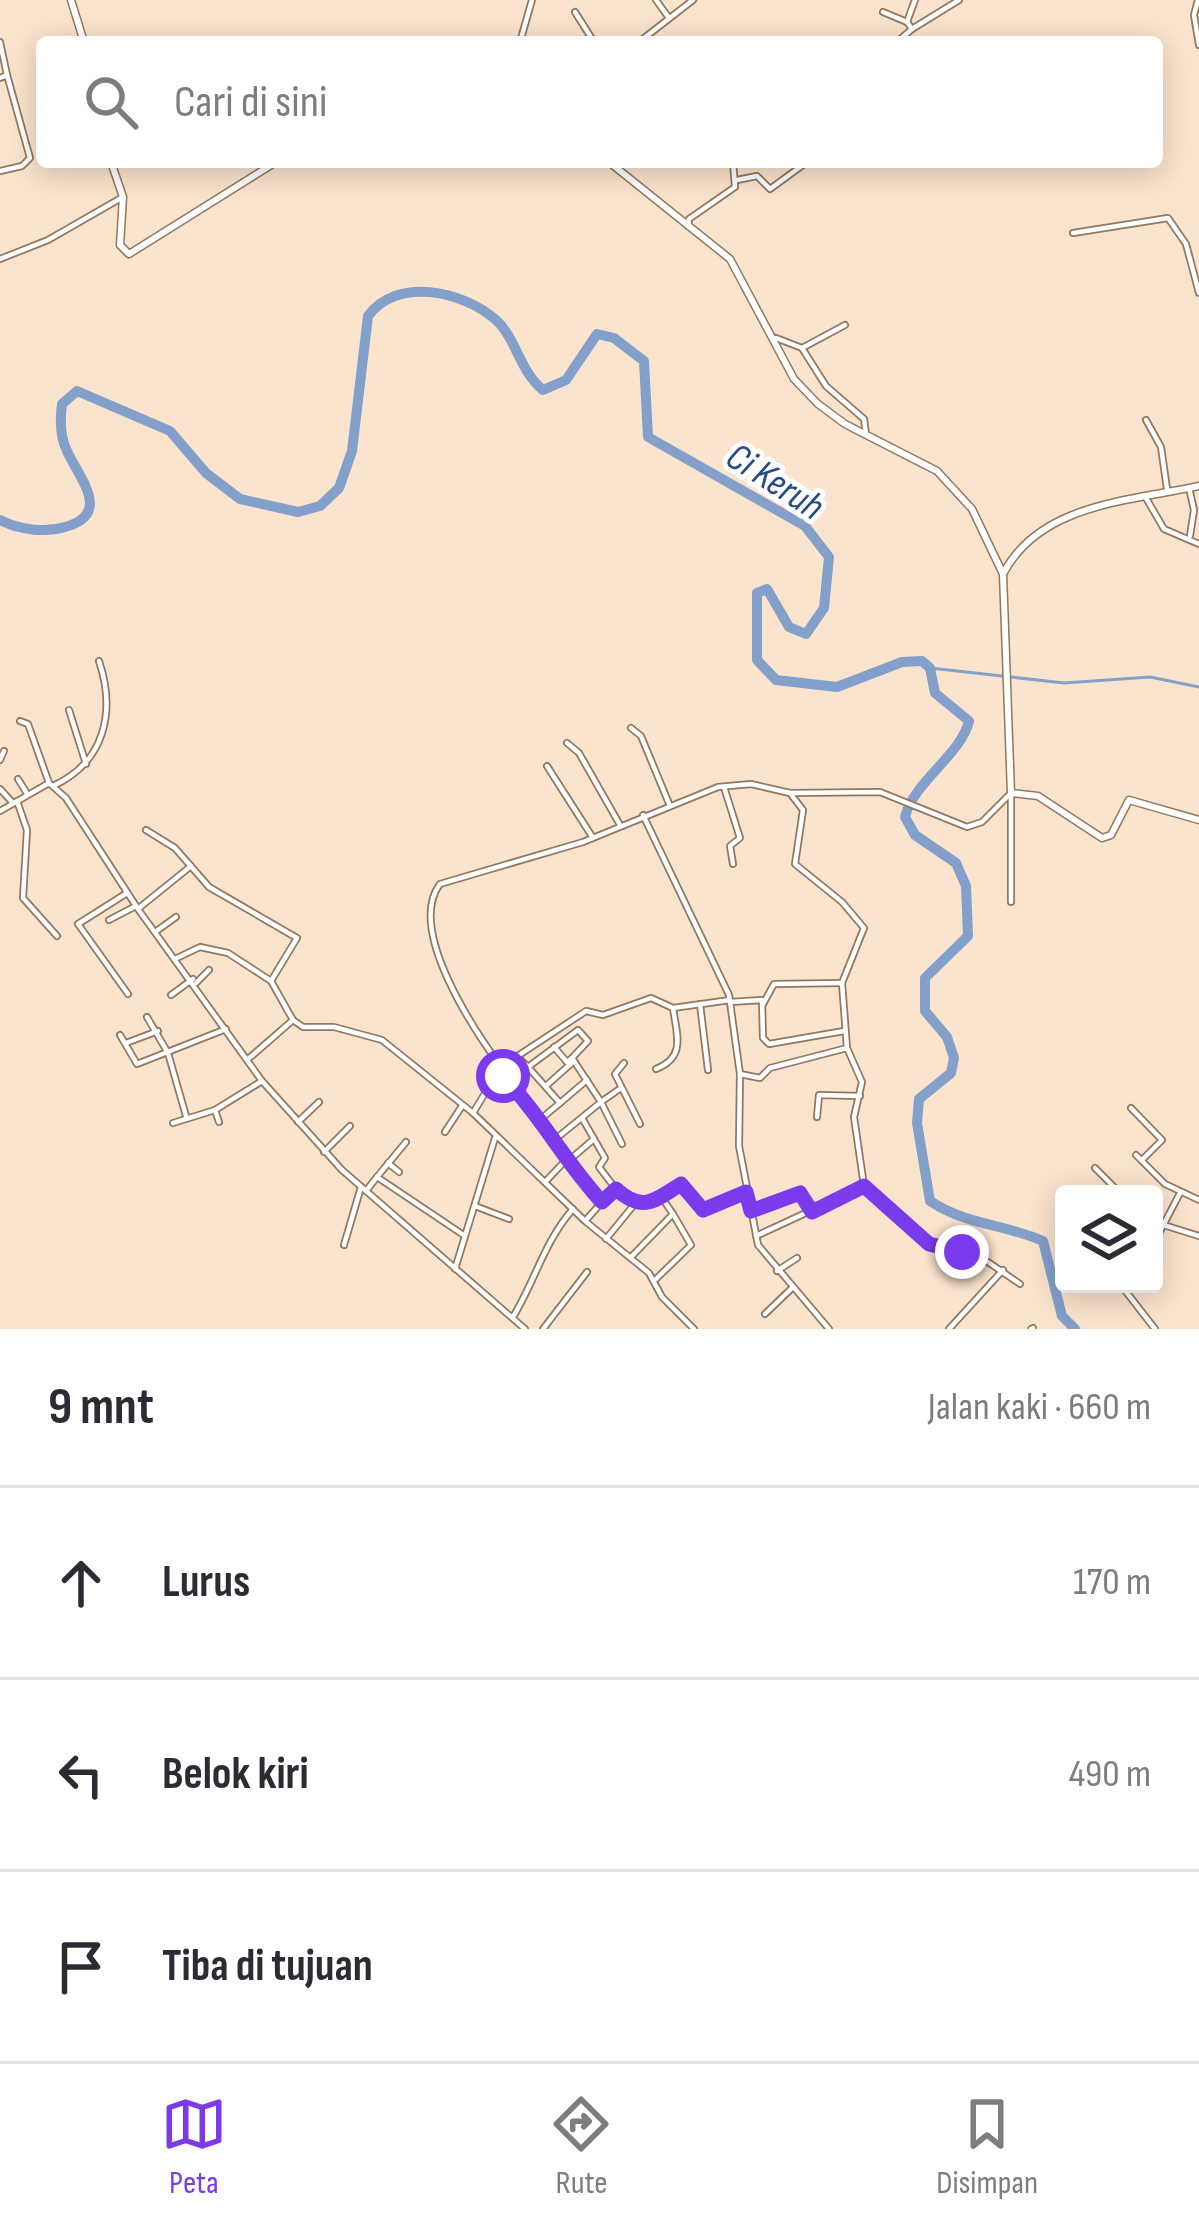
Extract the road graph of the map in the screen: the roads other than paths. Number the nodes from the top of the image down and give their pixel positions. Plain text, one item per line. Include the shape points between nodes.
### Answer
1 (71, 0) edge
2 (532, 0) edge
3 (656, 0) edge
4 (693, 0) edge
5 (915, 0) edge
6 (959, 0) edge
7 (1198, 0) edge
8 (574, 12) dead end
9 (883, 12) dead end
10 (669, 18) junction
11 (908, 22) junction
12 (912, 29) junction
13 (82, 36) edge
14 (522, 36) edge
15 (590, 36) edge
16 (646, 36) edge
17 (904, 36) edge
18 (0, 42) edge
19 (1199, 46) edge
20 (3, 76) edge
21 (113, 168) edge
22 (266, 168) edge
23 (617, 168) edge
24 (734, 168) edge
25 (799, 168) edge
26 (0, 171) edge
27 (737, 180) junction
28 (124, 197) junction
29 (688, 226) junction
30 (1073, 233) dead end
31 (0, 259) edge
32 (1199, 293) edge
33 (845, 325) dead end
34 (776, 338) junction
35 (802, 348) junction
36 (1146, 420) dead end
37 (866, 434) junction
38 (1194, 487) edge
39 (1168, 489) junction
40 (1144, 494) junction
41 (1190, 538) junction
42 (1199, 544) edge
43 (1003, 574) junction
44 (99, 661) dead end
45 (69, 710) dead end
46 (20, 722) dead end
47 (631, 728) dead end
48 (567, 743) dead end
49 (4, 751) dead end
50 (0, 760) edge
51 (86, 764) junction
52 (547, 766) dead end
53 (18, 779) dead end
54 (51, 784) junction
55 (724, 787) junction
56 (0, 789) edge
57 (26, 792) junction
58 (790, 793) junction
59 (1011, 794) junction
60 (15, 802) junction
61 (670, 806) junction
62 (0, 811) edge
63 (643, 815) junction
64 (1199, 820) edge
65 (620, 825) junction
66 (146, 830) dead end
67 (592, 838) junction
68 (733, 864) dead end
69 (191, 866) junction
70 (128, 893) junction
71 (1011, 902) dead end
72 (137, 908) junction
73 (176, 917) dead end
74 (110, 920) dead end
75 (155, 932) junction
76 (57, 936) dead end
77 (176, 959) junction
78 (209, 970) dead end
79 (195, 981) junction
80 (271, 981) junction
81 (842, 983) junction
82 (128, 994) dead end
83 (172, 994) dead end
84 (730, 1001) junction
85 (700, 1004) junction
86 (763, 1004) junction
87 (673, 1008) junction
88 (147, 1017) dead end
89 (292, 1020) junction
90 (226, 1029) junction
91 (158, 1031) junction
92 (844, 1031) junction
93 (120, 1034) dead end
94 (127, 1043) junction
95 (554, 1046) junction
96 (847, 1048) junction
97 (168, 1053) junction
98 (518, 1056) junction
99 (247, 1060) junction
100 (571, 1062) junction
101 (624, 1063) dead end
102 (501, 1066) junction
103 (528, 1067) junction
104 (656, 1069) dead end
105 (708, 1070) dead end
106 (740, 1074) junction
107 (503, 1076) dead end
108 (587, 1080) junction
109 (262, 1081) junction
110 (545, 1087) junction
111 (621, 1088) junction
112 (860, 1096) junction
113 (319, 1102) dead end
114 (601, 1102) junction
115 (560, 1103) junction
116 (462, 1106) junction
117 (1131, 1108) dead end
118 (215, 1110) junction
119 (472, 1113) junction
120 (186, 1116) junction
121 (817, 1117) dead end
122 (542, 1118) junction
123 (582, 1118) junction
124 (173, 1123) dead end
125 (219, 1123) dead end
126 (298, 1123) junction
127 (640, 1124) dead end
128 (350, 1126) dead end
129 (445, 1132) dead end
130 (495, 1138) junction
131 (557, 1139) junction
132 (594, 1139) junction
133 (406, 1142) dead end
134 (622, 1144) dead end
135 (324, 1152) junction
136 (566, 1162) junction
137 (388, 1163) junction
138 (599, 1167) junction
139 (1095, 1168) dead end
140 (399, 1172) dead end
141 (377, 1177) junction
142 (583, 1181) junction
143 (545, 1182) junction
144 (1112, 1185) edge
145 (864, 1186) junction
146 (363, 1189) junction
147 (616, 1189) junction
148 (746, 1192) junction
149 (1180, 1193) junction
150 (662, 1198) junction
151 (1199, 1200) edge
152 (602, 1202) junction
153 (634, 1204) junction
154 (475, 1206) junction
155 (573, 1209) junction
156 (751, 1211) junction
157 (812, 1212) junction
158 (673, 1214) junction
159 (508, 1219) dead end
160 (585, 1221) junction
161 (1165, 1228) junction
162 (1163, 1231) edge
163 (464, 1236) junction
164 (756, 1236) junction
165 (1199, 1236) edge
166 (606, 1238) junction
167 (344, 1245) dead end
168 (630, 1258) junction
169 (797, 1258) dead end
170 (455, 1269) junction
171 (1003, 1270) junction
172 (776, 1271) junction
173 (587, 1272) dead end
174 (656, 1279) junction
175 (1020, 1284) dead end
176 (792, 1288) junction
177 (1127, 1293) edge
178 (765, 1314) dead end
179 (512, 1318) junction
180 (820, 1326) edge
181 (690, 1328) edge
182 (525, 1329) edge
183 (543, 1329) edge
184 (829, 1329) edge
185 (949, 1329) edge
186 (1156, 1329) edge

1 - 13 street
2 - 14 street
3 - 10 street
4 - 10 street
5 - 11 street
6 - 12 street
7 - 19 street
8 - 15 street
9 - 11 street
10 - 16 street
11 - 12 street
12 - 17 street
18 - 20 street
20 - 26 street via 30,158
21 - 28 street
22 - 28 street via 129,254 120,245
23 - 29 street
24 - 27 street
25 - 27 street via 770,189 757,176
27 - 29 street
28 - 31 street
29 - 34 street via 730,259
30 - 32 street via 1168,218 1186,244
33 - 35 street
34 - 35 street
34 - 37 street via 800,387
35 - 37 street via 826,386 864,419
36 - 39 street via 1161,447
37 - 43 street via 952,484
38 - 39 street
38 - 41 street
39 - 40 street
40 - 41 street via 1164,529
40 - 43 street via 1042,530
41 - 42 street
43 - 59 street
44 - 51 street via 110,709
45 - 51 street
46 - 54 street via 28,724
47 - 61 street
48 - 65 street
49 - 50 street
51 - 54 street
52 - 67 street
53 - 57 street
54 - 57 street
54 - 70 street
55 - 58 street
55 - 61 street
55 - 68 street via 740,838 730,846
56 - 60 street
57 - 60 street
58 - 59 street via 902,797 955,825 975,826
58 - 81 street via 803,810 795,864 864,928
59 - 64 street via 1038,796 1102,838 1129,800
59 - 71 street
60 - 62 street
60 - 76 street via 26,824 23,898
61 - 63 street
63 - 65 street
63 - 84 street
65 - 67 street
66 - 69 street
67 - 102 street via 436,888 437,946 448,983
69 - 72 street
69 - 80 street via 209,887 298,939
70 - 72 street
70 - 82 street via 78,924
72 - 74 street
72 - 75 street
73 - 75 street
75 - 77 street
77 - 79 street
77 - 80 street via 200,947 227,953
78 - 79 street
79 - 83 street
79 - 90 street
80 - 89 street
81 - 86 street via 774,984
81 - 92 street
84 - 85 street
84 - 86 street
84 - 106 street
85 - 87 street
85 - 105 street
86 - 92 street via 769,1044
87 - 98 street via 651,998 603,1015 586,1011
87 - 104 street via 678,1053
88 - 91 street
89 - 99 street
89 - 116 street via 382,1040
90 - 97 street
90 - 99 street
91 - 94 street
91 - 97 street
92 - 96 street
93 - 94 street
94 - 97 street via 136,1064
95 - 100 street
95 - 100 street via 580,1030 588,1041
95 - 103 street
96 - 106 street via 770,1068 760,1078
96 - 112 street
97 - 120 street
98 - 102 street
98 - 103 street
99 - 109 street
100 - 108 street
100 - 110 street
101 - 111 street via 615,1074
102 - 119 street
103 - 110 street
106 - 148 street
107 - 122 street
108 - 114 street
108 - 115 street
109 - 118 street
109 - 126 street
110 - 115 street
111 - 114 street
111 - 127 street
112 - 121 street via 819,1095
112 - 145 street via 854,1117
113 - 126 street
114 - 123 street
114 - 134 street
115 - 122 street
116 - 119 street
116 - 129 street
117 - 149 street via 1161,1137 1139,1158
118 - 120 street
118 - 125 street
119 - 130 street
120 - 124 street
122 - 131 street
123 - 131 street
123 - 132 street
126 - 135 street
128 - 135 street
130 - 143 street
130 - 154 street
131 - 136 street
132 - 136 street
132 - 138 street via 605,1158
133 - 137 street
135 - 146 street
136 - 142 street
136 - 143 street
137 - 140 street
137 - 141 street
138 - 142 street
138 - 147 street
139 - 144 street
141 - 146 street
141 - 163 street
142 - 152 street
143 - 155 street
145 - 157 street
145 - 171 street via 929,1244
146 - 167 street
146 - 170 street
147 - 152 street
147 - 153 street
148 - 150 street via 707,1210 681,1184
148 - 156 street
149 - 151 street
149 - 161 street
150 - 153 street
150 - 158 street
152 - 160 street
153 - 166 street
154 - 159 street
154 - 163 street
155 - 160 street
155 - 179 street via 543,1247 543,1262
156 - 157 street via 800,1193
156 - 164 street
157 - 164 street
158 - 168 street
158 - 174 street via 691,1245
160 - 166 street
161 - 162 street
161 - 165 street
163 - 170 street
164 - 172 street
166 - 168 street
168 - 174 street
169 - 172 street
170 - 179 street
171 - 175 street
171 - 185 street
172 - 176 street
173 - 183 street
174 - 181 street
176 - 178 street
176 - 180 street
177 - 186 street
179 - 182 street
180 - 184 street

